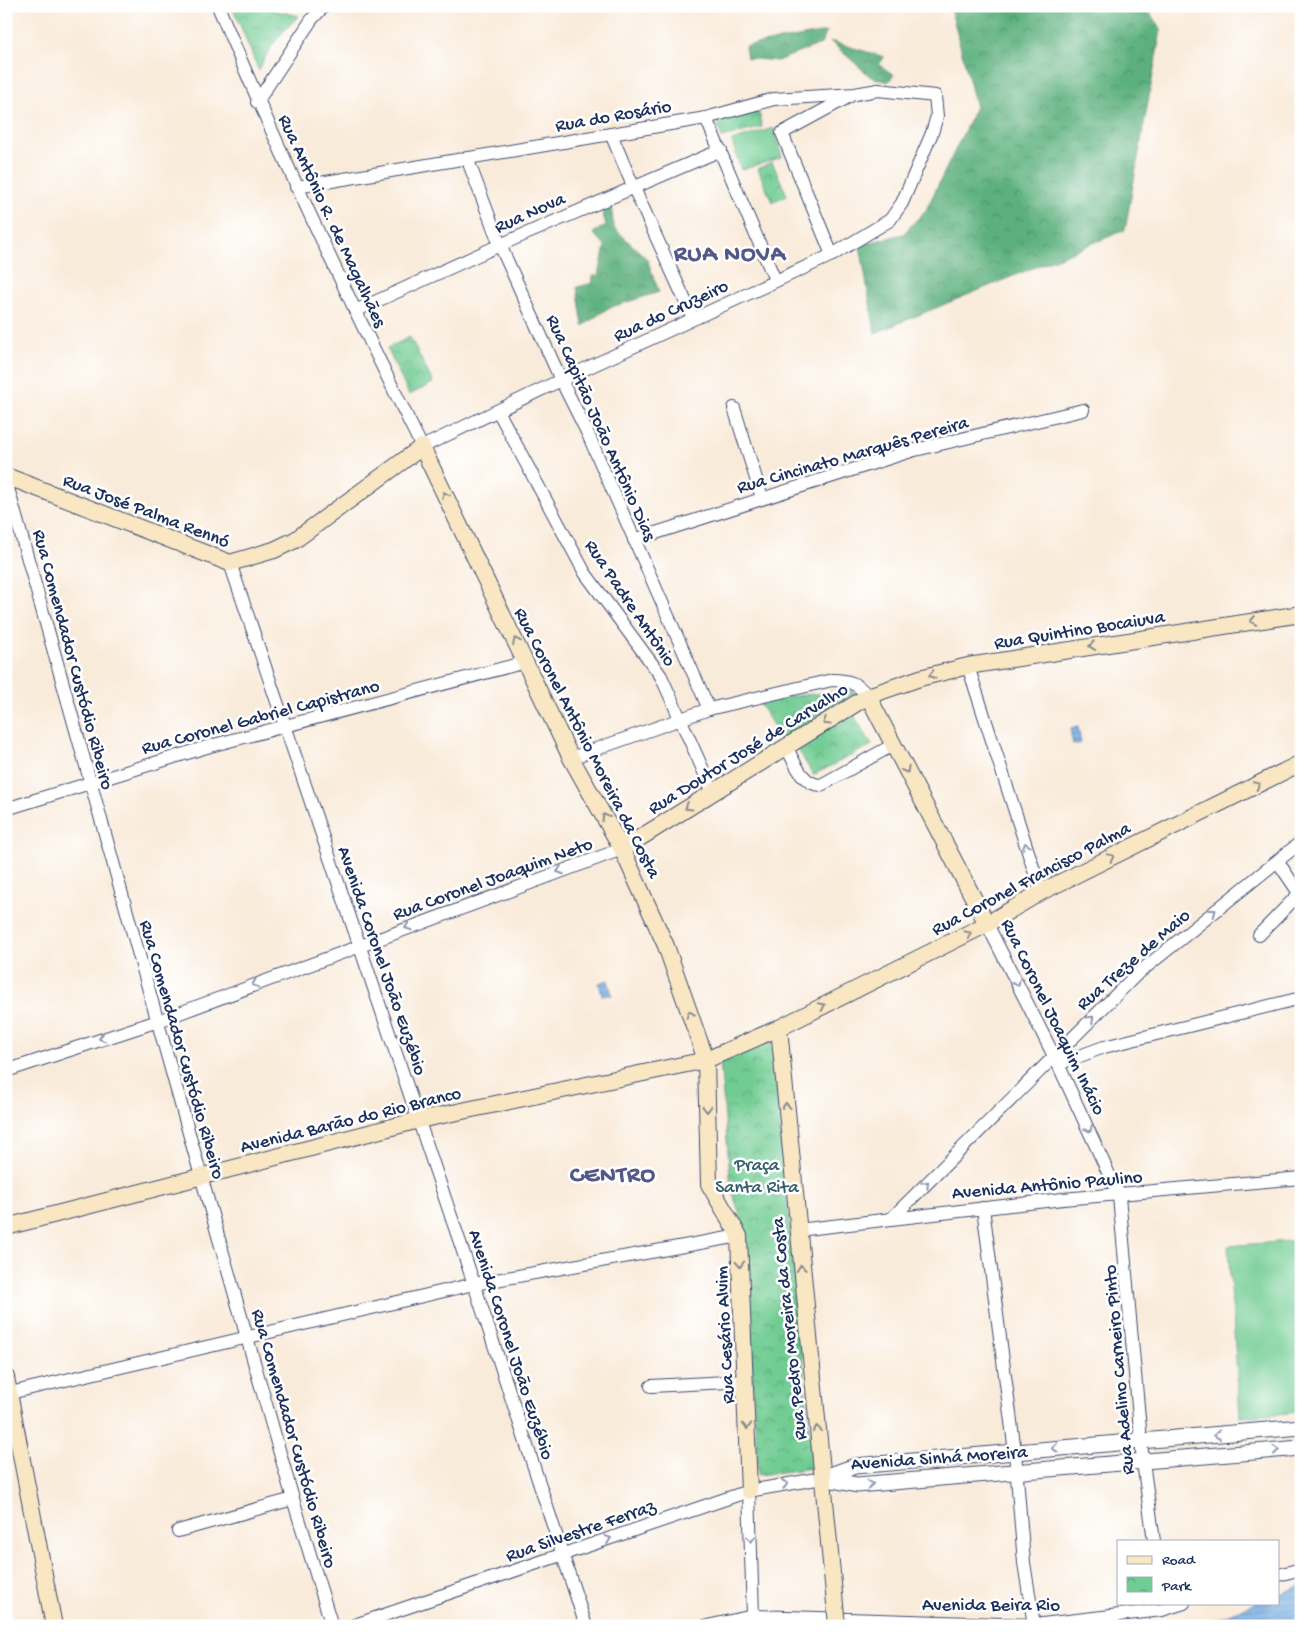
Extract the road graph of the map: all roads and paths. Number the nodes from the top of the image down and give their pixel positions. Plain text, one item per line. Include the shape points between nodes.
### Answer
1 (218, 6) edge
2 (324, 6) edge
3 (855, 94) junction
4 (935, 96) joint
5 (258, 102) junction
6 (706, 118) junction
7 (611, 134) junction
8 (720, 150) junction
9 (467, 158) junction
10 (632, 186) junction
11 (296, 187) junction
12 (500, 245) junction
13 (832, 255) junction
14 (775, 280) junction
15 (355, 311) junction
16 (694, 318) junction
17 (561, 380) junction
18 (734, 408) dead end
19 (1083, 410) dead end
20 (498, 411) junction
21 (422, 447) junction
22 (6, 476) edge
23 (6, 481) edge
24 (762, 498) junction
25 (634, 540) junction
26 (230, 563) junction
27 (1301, 614) edge
28 (526, 662) junction
29 (968, 666) junction
30 (868, 696) junction
31 (710, 709) junction
32 (680, 721) junction
33 (286, 727) junction
34 (893, 745) junction
35 (786, 746) junction
36 (571, 758) junction
37 (1301, 763) edge
38 (90, 783) junction
39 (713, 792) junction
40 (6, 809) edge
41 (1301, 842) edge
42 (622, 848) junction
43 (1278, 862) junction
44 (1041, 892) junction
45 (1300, 895) edge
46 (987, 924) junction
47 (1259, 935) dead end
48 (358, 945) junction
49 (1301, 998) edge
50 (158, 1021) junction
51 (779, 1028) junction
52 (1056, 1059) junction
53 (706, 1060) junction
54 (6, 1070) edge
55 (419, 1120) junction
56 (201, 1176) junction
57 (1301, 1178) edge
58 (1119, 1196) junction
59 (983, 1208) junction
60 (892, 1218) junction
61 (6, 1227) edge
62 (798, 1230) junction
63 (739, 1236) junction
64 (474, 1284) junction
65 (246, 1336) junction
66 (746, 1381) junction
67 (651, 1386) dead end
68 (7, 1388) edge
69 (1301, 1427) edge
70 (1248, 1433) junction
71 (1142, 1442) junction
72 (1301, 1448) edge
73 (1014, 1452) junction
74 (1250, 1453) junction
75 (1143, 1462) junction
76 (1016, 1472) junction
77 (822, 1478) junction
78 (749, 1491) junction
79 (293, 1499) junction
80 (178, 1532) dead end
81 (1154, 1540) edge
82 (562, 1555) junction
83 (1301, 1569) edge
84 (1280, 1574) edge
85 (1178, 1604) edge
86 (1162, 1607) edge
87 (753, 1616) junction
88 (1034, 1625) edge
89 (54, 1626) edge
90 (332, 1626) edge
91 (352, 1626) edge
92 (586, 1626) edge
93 (707, 1626) edge
94 (837, 1626) edge

1 - 5 street, Rua Antônio R. de Magalhães
2 - 5 street via 312,19
3 - 4 street, Rua do Rosário via 878,90
3 - 6 street, Rua do Rosário via 774,99
3 - 13 street via 782,133
4 - 13 street, Rua do Cruzeiro via 937,116 932,133 902,203 890,220
5 - 11 street, Rua Antônio R. de Magalhães
6 - 7 street, Rua do Rosário
6 - 8 street
7 - 9 street, Rua do Rosário
7 - 10 street
8 - 10 street, Rua Nova
8 - 14 street
9 - 11 street, Rua do Rosário
9 - 12 street, Rua Capitão João Antônio Dias
10 - 12 street, Rua Nova
10 - 16 street
11 - 15 street, Rua Antônio R. de Magalhães
12 - 15 street, Rua Nova
12 - 17 street, Rua Capitão João Antônio Dias
13 - 14 street, Rua do Cruzeiro
14 - 16 street, Rua do Cruzeiro
15 - 21 street, Rua Antônio R. de Magalhães
16 - 17 street, Rua do Cruzeiro
17 - 20 street, Rua do Cruzeiro
17 - 25 street, Rua Capitão João Antônio Dias
18 - 24 street
19 - 24 street, Rua Cincinato Marquês Pereira via 911,451
20 - 21 street, Rua do Cruzeiro
20 - 32 street, Rua Padre Antônio via 585,573 661,676
21 - 26 main road, Rua José Palma Rennó via 295,540
28 -> 21 main road, Rua Coronel Antônio Moreira da Costa
22 - 26 main road, Rua José Palma Rennó
23 - 38 street, Rua Comendador Custódio Ribeiro
24 - 25 street, Rua Cincinato Marquês Pereira
25 - 31 street, Rua Capitão João Antônio Dias
26 - 33 street, Avenida Coronel João Euzébio
27 -> 29 main road, Rua Quintino Bocaiuva
28 - 33 street, Rua Coronel Gabriel Capistrano
28 - 36 main road, Rua Coronel Antônio Moreira da Costa
29 -> 30 main road, Rua Quintino Bocaiuva
44 -> 29 street
30 - 31 street via 859,685 832,680
30 - 34 main road, Rua Coronel Joaquim Inácio
30 -> 35 main road, Rua Doutor José de Carvalho
31 - 32 street
32 - 36 street
32 - 39 street, Rua Padre Antônio
33 - 38 street, Rua Coronel Gabriel Capistrano via 210,746
33 - 48 street, Avenida Coronel João Euzébio
34 - 35 street via 821,785 814,785 804,778
34 -> 46 main road, Rua Coronel Joaquim Inácio
35 - 39 main road, Rua Doutor José de Carvalho
42 -> 36 main road, Rua Coronel Antônio Moreira da Costa
44 -> 37 main road, Rua Coronel Francisco Palma
38 - 40 street, Rua Coronel Gabriel Capistrano
38 - 50 street, Rua Comendador Custódio Ribeiro
39 -> 42 main road, Rua Doutor José de Carvalho
41 - 43 street, Rua Treze de Maio
42 -> 48 street, Rua Coronel Joaquim Neto
53 -> 42 main road, Rua Coronel Antônio Moreira da Costa via 666,946
43 - 45 street
52 -> 43 street, Rua Treze de Maio via 1136,975
44 - 46 main road, Rua Coronel Francisco Palma
45 - 47 street
51 -> 46 main road, Rua Coronel Francisco Palma
46 -> 52 street, Rua Coronel Joaquim Inácio
48 -> 50 street, Rua Coronel Joaquim Neto
48 - 55 street, Avenida Coronel João Euzébio
49 - 52 street
50 -> 54 street, Rua Coronel Joaquim Neto
50 - 56 street, Rua Comendador Custódio Ribeiro
51 - 53 main road
62 -> 51 main road, Rua Pedro Moreira da Costa
52 -> 58 street, Rua Coronel Joaquim Inácio
60 -> 52 street, Rua Treze de Maio
53 - 55 main road, Avenida Barão do Rio Branco
53 -> 63 main road, Rua Cesário Alvim via 709,1184
55 - 56 main road, Avenida Barão do Rio Branco
55 - 64 street, Avenida Coronel João Euzébio
56 - 61 main road, Avenida Barão do Rio Branco
56 - 65 street, Rua Comendador Custódio Ribeiro
57 - 58 street, Avenida Antônio Paulino
58 - 59 street, Avenida Antônio Paulino
58 - 71 street, Rua Adelino Carneiro Pinto
59 - 60 street, Avenida Antônio Paulino
59 - 73 street
60 - 62 street, Avenida Antônio Paulino
77 -> 62 main road, Rua Pedro Moreira da Costa
63 - 64 street
63 -> 66 main road, Rua Cesário Alvim
64 - 65 street
64 - 82 street, Avenida Coronel João Euzébio
65 - 68 street
65 - 79 street, Rua Comendador Custódio Ribeiro
66 - 67 street
66 -> 78 main road, Rua Cesário Alvim
68 - 89 main road
69 - 70 street, Avenida Sinhá Moreira
70 -> 71 street, Avenida Sinhá Moreira
70 - 74 street
71 -> 73 street, Avenida Sinhá Moreira
71 - 75 street, Rua Adelino Carneiro Pinto
74 -> 72 street, Avenida Sinhá Moreira
73 - 76 street
73 - 77 street, Avenida Sinhá Moreira via 855,1466
74 - 75 street, Avenida Sinhá Moreira
75 - 76 street, Avenida Sinhá Moreira
75 - 81 street, Rua Adelino Carneiro Pinto
77 -> 76 street, Avenida Sinhá Moreira via 858,1485
76 - 88 street via 1024,1564
78 -> 77 street, Rua Silvestre Ferraz
77 - 94 main road, Rua Pedro Moreira da Costa, bridge
82 -> 78 street, Rua Silvestre Ferraz
78 -> 87 street, Rua Cesário Alvim
79 - 80 street
79 - 90 street, Rua Comendador Custódio Ribeiro
82 - 91 street, Rua Silvestre Ferraz
82 - 92 street, Avenida Coronel João Euzébio
83 - 84 street
85 - 86 street, Avenida Beira Rio
86 - 88 street, Avenida Beira Rio
87 - 88 street, Avenida Beira Rio
87 - 93 street, Avenida Beira Rio

